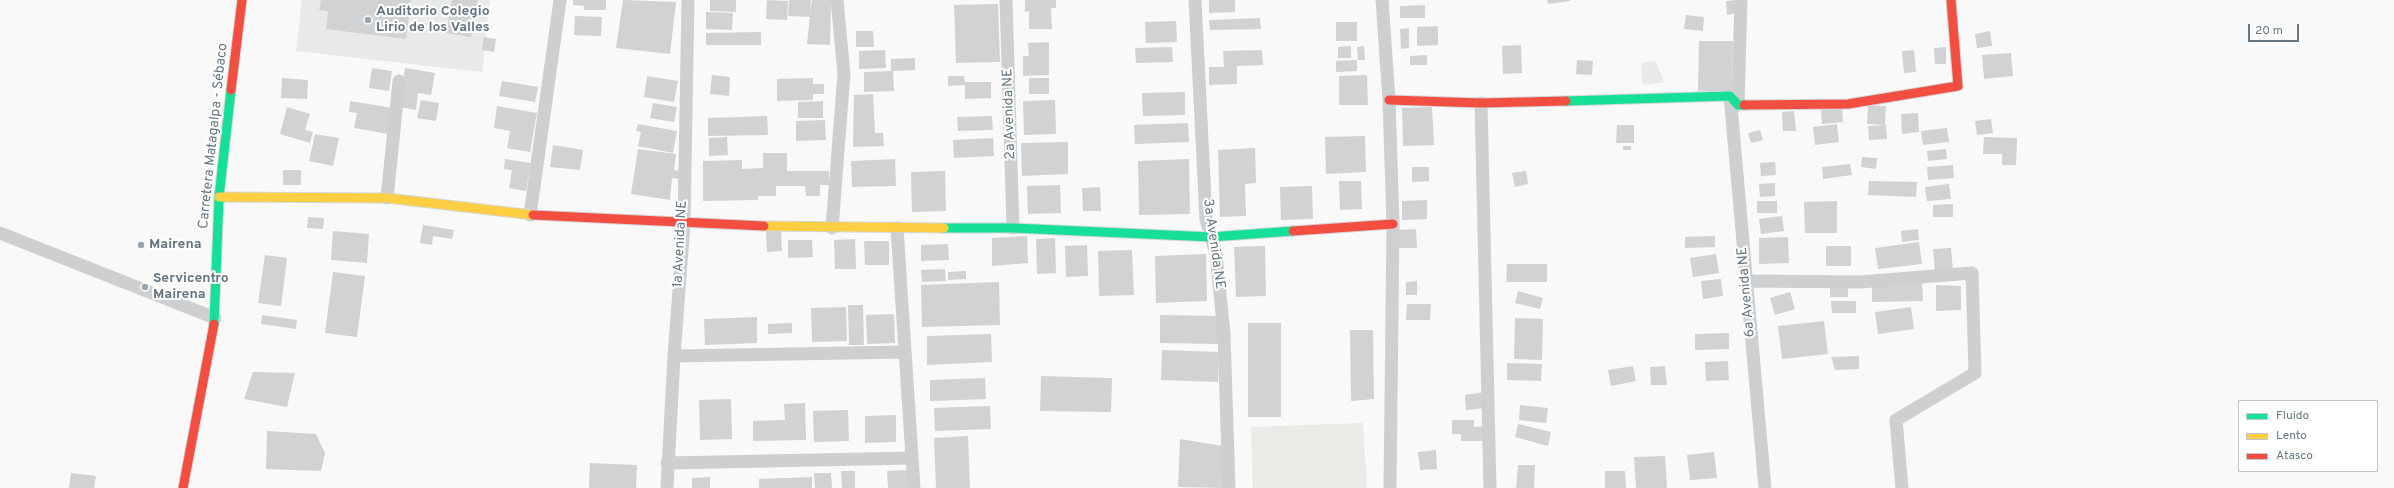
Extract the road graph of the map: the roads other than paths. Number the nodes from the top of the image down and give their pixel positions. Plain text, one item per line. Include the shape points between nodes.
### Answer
1 (242, 0) edge
2 (560, 0) edge
3 (688, 0) edge
4 (837, 0) edge
5 (1006, 0) edge
6 (1196, 0) edge
7 (1382, 0) edge
8 (1741, 0) edge
9 (1951, 0) edge
10 (399, 81) dead end
11 (1389, 100) junction
12 (1734, 100) junction
13 (1481, 103) junction
14 (219, 197) junction
15 (387, 198) junction
16 (530, 215) junction
17 (684, 224) junction
18 (1393, 224) junction
19 (832, 228) junction
20 (897, 228) junction
21 (1013, 228) junction
22 (0, 233) edge
23 (1211, 238) junction
24 (1747, 281) junction
25 (214, 318) junction
26 (905, 352) junction
27 (674, 356) junction
28 (912, 458) junction
29 (668, 464) junction
30 (183, 488) edge
31 (667, 488) edge
32 (914, 488) edge
33 (1229, 488) edge
34 (1390, 488) edge
35 (1490, 488) edge
36 (1764, 488) edge
37 (1902, 488) edge

1 - 14 street, Carretera Matagalpa - Sébaco
2 - 16 street
3 - 17 street, 1a Avenida NE
4 - 19 street via 844,74
5 - 21 street, 2a Avenida NE
6 - 23 street, 3a Avenida NE via 1206,218
7 - 11 street
8 - 12 street, 6a Avenida NE
9 - 12 street via 1958,86 1848,104
10 - 15 street
11 - 13 street
11 - 18 street
12 - 13 street
12 - 24 street, 6a Avenida NE
13 - 35 street
14 - 15 street
14 - 25 street, Carretera Matagalpa - Sébaco
15 - 16 street
16 - 17 street
17 - 19 street
17 - 27 street, 1a Avenida NE
18 - 23 street
18 - 34 street
19 - 20 street
20 - 21 street
20 - 26 street
21 - 23 street
22 - 25 street
23 - 33 street, 3a Avenida NE via 1216,254 1224,334
24 - 36 street, 6a Avenida NE
24 - 37 street via 1860,282 1972,273 1976,374 1896,420
25 - 30 street, Carretera Matagalpa - Sébaco
26 - 27 street
26 - 28 street
27 - 29 street, 1a Avenida NE
28 - 29 street
28 - 32 street
29 - 31 street, 1a Avenida NE

